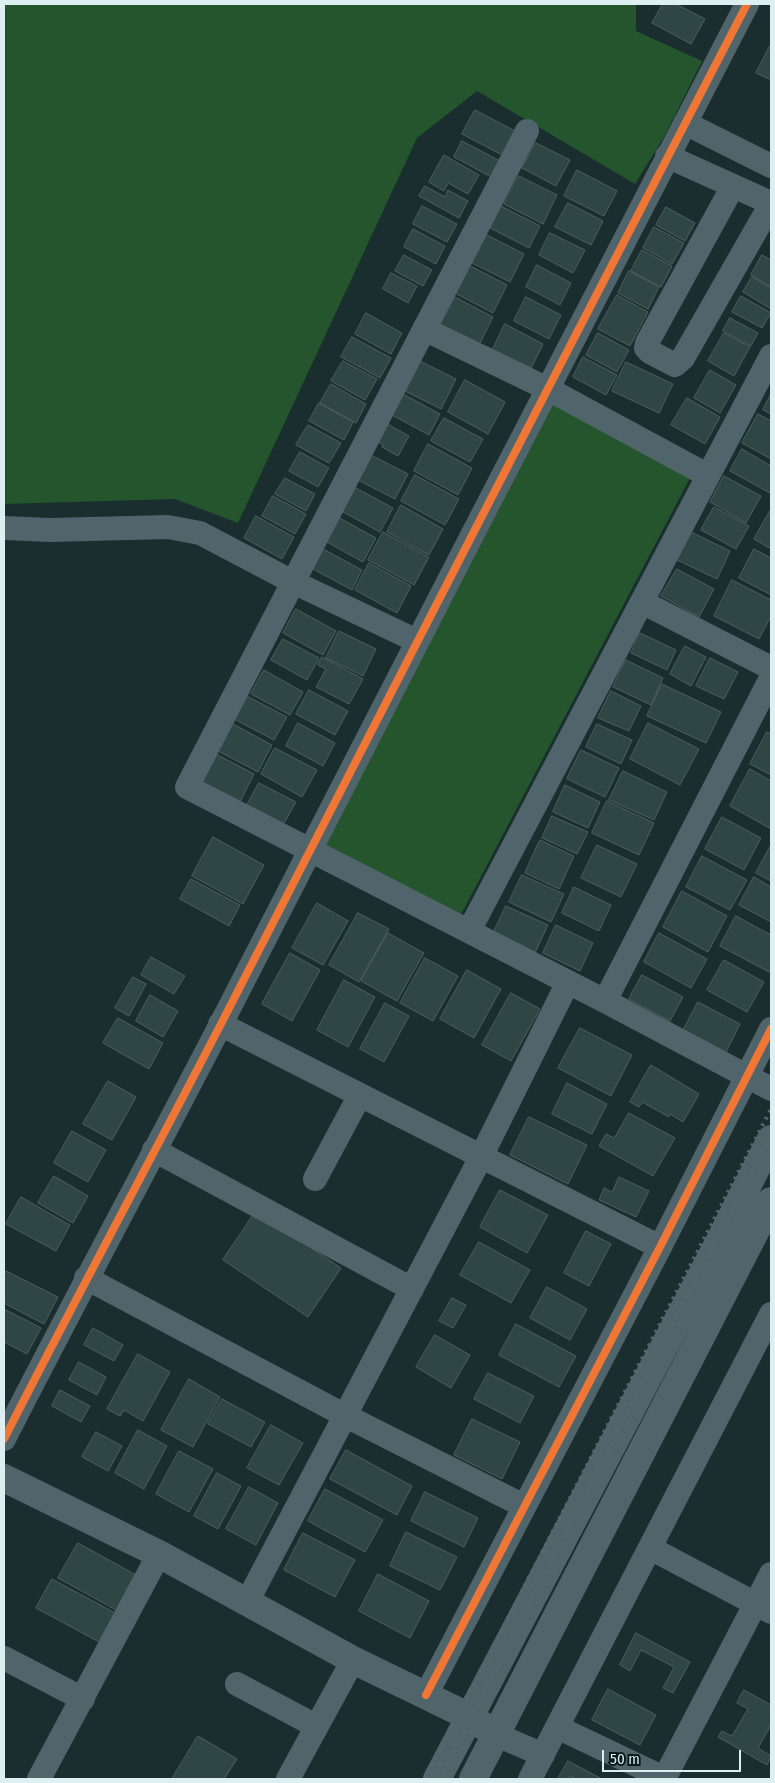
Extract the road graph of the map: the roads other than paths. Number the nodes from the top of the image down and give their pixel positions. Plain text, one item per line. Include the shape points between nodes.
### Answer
1 (747, 4) edge
2 (685, 123) junction
3 (527, 131) dead end
4 (666, 156) junction
5 (771, 166) edge
6 (733, 186) junction
7 (771, 203) edge
8 (424, 329) junction
9 (771, 356) edge
10 (548, 389) junction
11 (707, 475) junction
12 (4, 528) edge
13 (293, 582) junction
14 (642, 602) junction
15 (417, 641) junction
16 (771, 668) edge
17 (771, 678) edge
18 (309, 849) junction
19 (469, 931) junction
20 (568, 982) junction
21 (605, 1001) junction
22 (220, 1024) junction
23 (771, 1028) edge
24 (747, 1075) junction
25 (771, 1089) edge
26 (360, 1095) junction
27 (771, 1139) edge
28 (154, 1150) junction
29 (481, 1157) junction
30 (315, 1179) dead end
31 (771, 1201) edge
32 (660, 1248) junction
33 (86, 1278) junction
34 (412, 1289) junction
35 (771, 1314) edge
36 (346, 1416) junction
37 (4, 1439) edge
38 (4, 1478) edge
39 (524, 1506) junction
40 (650, 1548) junction
41 (159, 1554) junction
42 (771, 1574) edge
43 (247, 1602) junction
44 (764, 1608) edge
45 (4, 1658) edge
46 (353, 1660) junction
47 (237, 1684) dead end
48 (426, 1695) junction
49 (82, 1699) junction
50 (470, 1717) junction
51 (316, 1726) junction
52 (557, 1727) junction
53 (497, 1734) junction
54 (543, 1755) junction
55 (39, 1779) edge
56 (288, 1779) edge
57 (437, 1779) edge
58 (473, 1779) edge
59 (530, 1779) edge
60 (664, 1779) edge

1 - 2 street
2 - 4 street
2 - 5 street
3 - 8 street
4 - 6 street
4 - 10 street
6 - 7 street
6 - 7 street via 647,343 646,348 650,352 675,365 683,358
8 - 10 street
8 - 13 street
9 - 11 street
10 - 11 street
10 - 15 street
11 - 14 street
12 - 13 street via 168,528 200,533
13 - 15 street
13 - 18 street via 187,788
14 - 16 street
14 - 19 street
15 - 18 street
17 - 21 street
18 - 19 street
18 - 22 street
19 - 20 street
20 - 21 street
20 - 29 street
21 - 24 street
22 - 26 street
22 - 28 street
23 - 24 street
24 - 25 street
24 - 32 street
26 - 29 street
26 - 30 street
27 - 50 main road
28 - 33 street
28 - 34 street
29 - 32 street
29 - 34 street
31 - 53 main road
32 - 39 street
33 - 36 street
33 - 37 street
34 - 36 street
35 - 40 street
36 - 39 street
36 - 43 street
38 - 41 main road
39 - 48 street
40 - 44 street
40 - 52 street
41 - 43 main road
41 - 49 street
42 - 44 street
43 - 46 main road
44 - 60 street
45 - 49 street
46 - 48 main road
46 - 51 street
47 - 51 street
48 - 50 main road
49 - 55 street
50 - 53 main road
50 - 57 main road
51 - 56 street
52 - 54 street
52 - 60 street
53 - 54 street
53 - 58 main road
54 - 59 street

